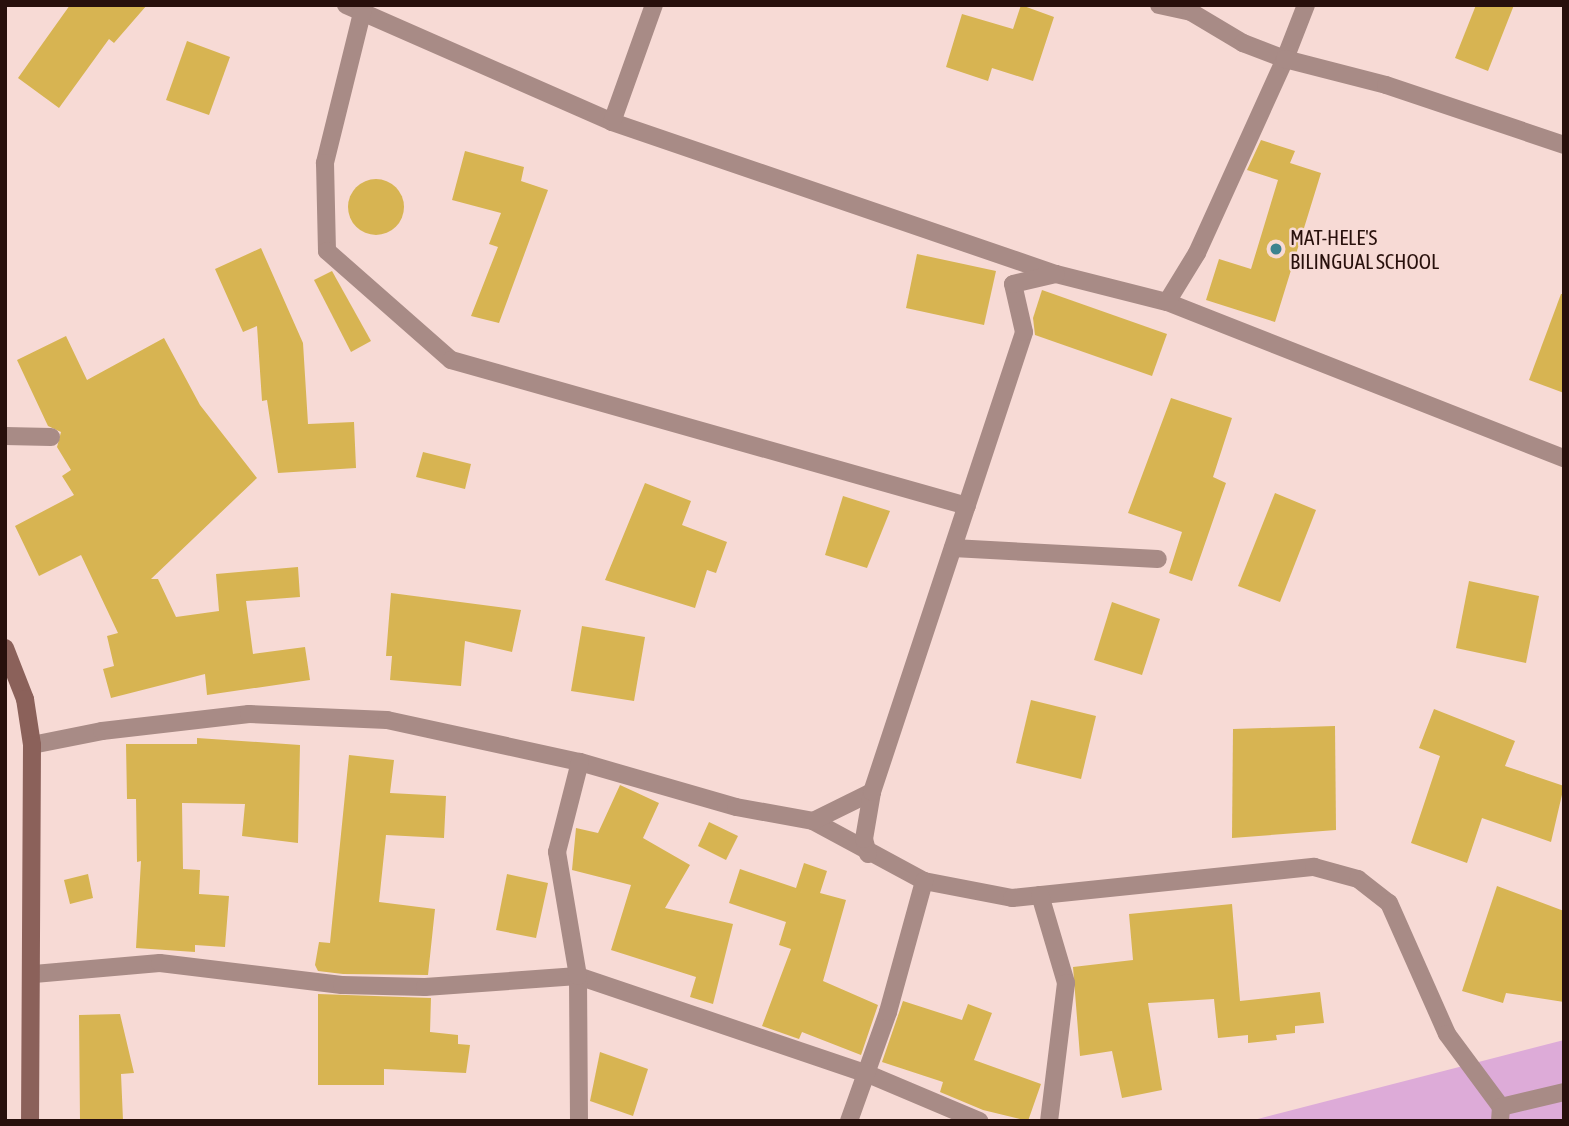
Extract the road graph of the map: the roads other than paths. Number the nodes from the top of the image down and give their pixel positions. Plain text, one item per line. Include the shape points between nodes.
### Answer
1 (654, 5) edge
2 (1159, 5) edge
3 (1306, 5) edge
4 (357, 8) edge
5 (1284, 59) junction
6 (612, 122) junction
7 (1564, 145) edge
8 (1056, 274) junction
9 (1167, 302) junction
10 (5, 436) edge
11 (51, 437) dead end
12 (1564, 458) edge
13 (967, 506) junction
14 (953, 548) junction
15 (1158, 559) dead end
16 (5, 648) edge
17 (11, 683) edge
18 (32, 744) junction
19 (580, 762) junction
20 (872, 792) junction
21 (813, 821) junction
22 (868, 855) junction
23 (924, 881) junction
24 (1040, 895) junction
25 (34, 974) junction
26 (578, 976) junction
27 (867, 1074) junction
28 (1564, 1092) edge
29 (1501, 1114) edge
30 (30, 1121) edge
31 (579, 1121) edge
32 (849, 1121) edge
33 (979, 1121) edge
34 (1049, 1121) edge

1 - 6 street
2 - 5 street via 1191,12 1242,43
3 - 5 street
4 - 6 street
4 - 13 street via 325,163 327,251 451,360
5 - 7 street via 1385,85
5 - 9 street via 1197,253
6 - 8 street
8 - 9 street
8 - 13 street via 1013,284 1024,332
9 - 12 street
10 - 11 street
13 - 14 street
14 - 15 street
14 - 20 street
16 - 17 street
17 - 18 street
18 - 19 street via 102,730 249,714 387,720
18 - 25 street
19 - 21 street via 736,807
19 - 26 street via 557,852
20 - 21 street
20 - 22 street via 864,839
21 - 22 street
22 - 23 street
23 - 24 street via 1012,898
23 - 27 street
24 - 29 street via 1302,868 1358,879 1389,903 1447,1034
24 - 34 street via 1066,983
25 - 26 street via 160,962 342,985 425,987
25 - 30 street
26 - 27 street
26 - 31 street
27 - 32 street
27 - 33 street
28 - 29 street

